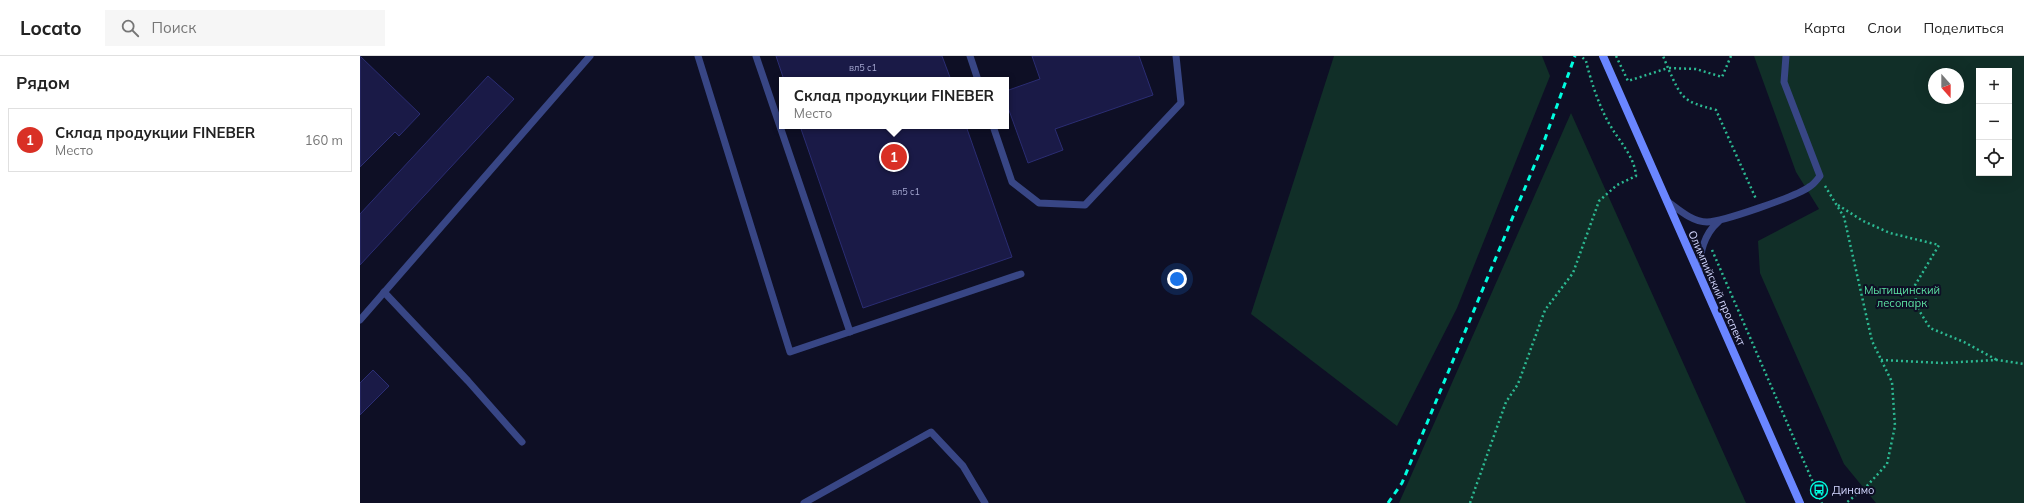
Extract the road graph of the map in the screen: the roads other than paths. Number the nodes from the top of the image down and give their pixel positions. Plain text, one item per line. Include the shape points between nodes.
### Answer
1 (590, 56) edge
2 (698, 56) edge
3 (756, 56) edge
4 (970, 56) edge
5 (1176, 56) edge
6 (1603, 56) edge
7 (1786, 56) edge
8 (977, 77) edge
9 (779, 124) edge
10 (781, 129) edge
11 (994, 129) edge
12 (1667, 201) junction
13 (1719, 221) junction
14 (1699, 273) junction
15 (1021, 274) dead end
16 (384, 292) junction
17 (360, 320) edge
18 (850, 332) junction
19 (522, 442) dead end
20 (804, 503) edge
21 (985, 503) edge
22 (1800, 503) edge

1 - 16 lane
2 - 18 lane via 790,352
3 - 9 lane
4 - 8 lane
5 - 11 lane via 1181,103 1085,205 1039,203 1012,182
6 - 12 main road, Олимпийский проспект
7 - 13 lane via 1784,82 1820,176 1810,187 1787,198
10 - 18 lane
12 - 13 lane via 1695,219
12 - 14 main road, Олимпийский проспект
13 - 14 lane via 1710,229 1703,242
14 - 22 main road, Олимпийский проспект
15 - 18 lane
16 - 17 lane
16 - 19 lane
20 - 21 lane via 931,432 963,466

